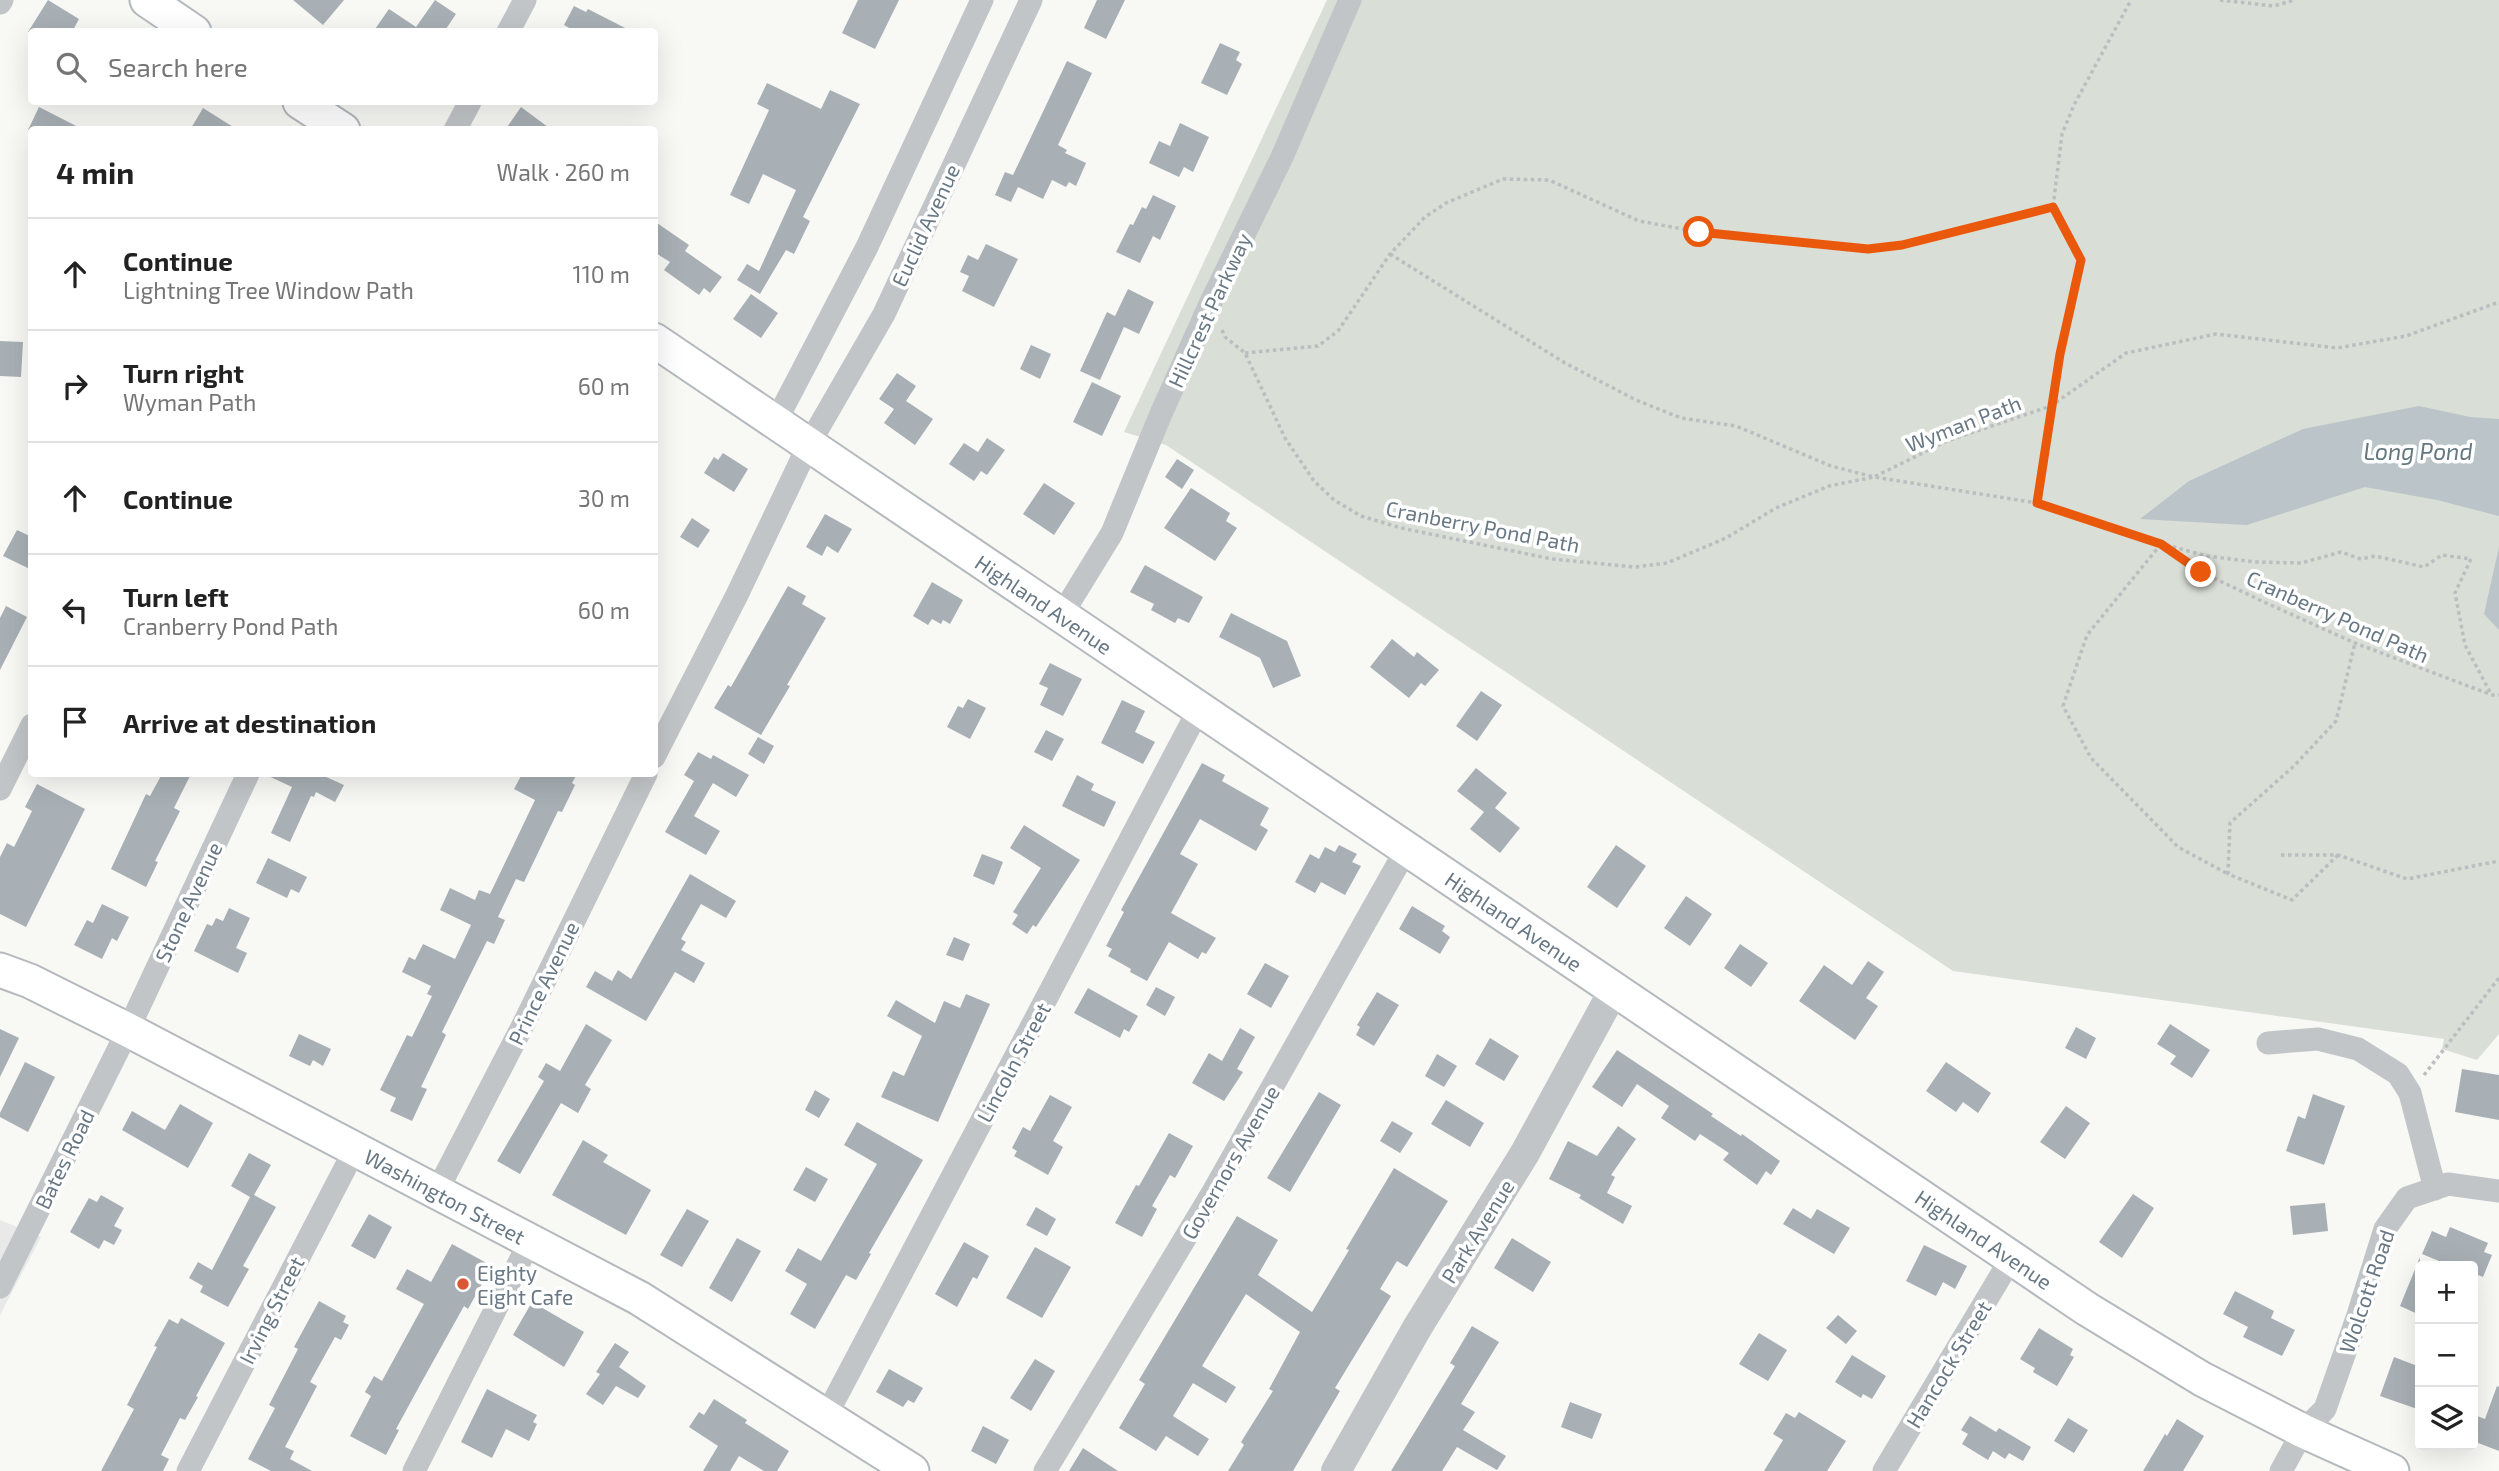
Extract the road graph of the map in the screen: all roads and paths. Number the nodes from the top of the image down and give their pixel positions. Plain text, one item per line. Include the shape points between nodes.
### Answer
1 (146, 0) edge
2 (525, 0) edge
3 (982, 0) edge
4 (1031, 0) edge
5 (1350, 0) edge
6 (2132, 0) edge
7 (2220, 0) edge
8 (2294, 0) edge
9 (188, 28) edge
10 (510, 28) edge
11 (468, 105) edge
12 (457, 126) edge
13 (2053, 207) junction
14 (1390, 254) junction
15 (2499, 302) edge
16 (658, 343) edge
17 (2052, 406) junction
18 (775, 423) junction
19 (809, 444) junction
20 (1874, 477) junction
21 (2037, 503) junction
22 (2161, 544) junction
23 (1061, 616) junction
24 (2355, 643) junction
25 (2491, 695) junction
26 (2499, 695) edge
27 (1200, 707) junction
28 (28, 733) edge
29 (658, 749) edge
30 (247, 777) edge
31 (645, 777) edge
32 (0, 789) edge
33 (1407, 848) junction
34 (2281, 855) dead end
35 (2338, 855) junction
36 (2499, 860) edge
37 (2228, 874) junction
38 (0, 970) edge
39 (2499, 978) edge
40 (1615, 988) junction
41 (128, 1030) junction
42 (2268, 1043) dead end
43 (2410, 1093) junction
44 (355, 1149) junction
45 (2435, 1189) junction
46 (437, 1191) junction
47 (2499, 1191) edge
48 (530, 1241) junction
49 (2012, 1257) junction
50 (0, 1287) edge
51 (826, 1416) junction
52 (2303, 1431) junction
53 (190, 1470) edge
54 (414, 1471) edge
55 (912, 1471) edge
56 (1045, 1471) edge
57 (1336, 1471) edge
58 (1884, 1471) edge
59 (2281, 1471) edge
60 (2392, 1471) edge

1 - 9 main road
2 - 10 street
3 - 18 street, Euclid Avenue via 867,247
4 - 19 street, Euclid Avenue via 884,314
5 - 23 street, Hillcrest Parkway via 1160,416 1112,533
6 - 13 path via 2062,134
7 - 8 path via 2274,6
11 - 12 street
13 - 14 path via 1902,245 1868,249 1699,232 1639,221 1549,180 1503,179 1446,202
13 - 17 path, Wyman Path via 2081,260
14 - 20 path via 1565,363 1636,400 1681,418 1736,426 1831,466
14 - 20 path, Cranberry Pond Path via 1338,331 1318,346 1245,353 1285,438 1314,481 1361,516 1552,559 1635,567 1667,564 1726,538 1776,508 1829,486
15 - 17 path via 2406,336 2337,348 2216,334 2126,353
16 - 18 main road, Highland Avenue
17 - 20 path, Wyman Path via 1947,441
17 - 21 path
18 - 19 main road, Highland Avenue
19 - 23 main road, Highland Avenue
19 - 29 street
20 - 21 path, Cranberry Pond Path
21 - 22 path, Cranberry Pond Path
22 - 24 path, Cranberry Pond Path via 2201,572
22 - 25 path via 2255,562 2301,563 2341,552 2361,559 2375,556 2424,566 2442,555 2471,559 2455,593 2465,645
22 - 37 path via 2087,635 2063,706 2091,758 2178,847
23 - 27 main road, Highland Avenue
24 - 25 path, Cranberry Pond Path
24 - 37 path via 2336,721 2230,823
25 - 26 path, Cranberry Pond Path
27 - 33 main road, Highland Avenue
27 - 51 street, Lincoln Street
28 - 32 street
30 - 41 street, Stone Avenue
31 - 46 street, Prince Avenue
33 - 40 main road, Highland Avenue
33 - 56 street, Governors Avenue via 1213,1192
34 - 35 path
35 - 36 path via 2406,879
35 - 37 path via 2291,900
38 - 41 main road, Washington Street
39 - 43 path
40 - 49 main road, Highland Avenue
40 - 57 street, Park Avenue via 1525,1153
41 - 44 main road, Washington Street
41 - 50 street, Bates Road
42 - 43 street via 2318,1039 2358,1049 2398,1074
43 - 45 street
44 - 46 main road, Washington Street
44 - 53 street, Irving Street
45 - 47 street, Wolcott Road via 2448,1184
45 - 52 street, Wolcott Road via 2407,1198 2385,1229 2325,1409
46 - 48 main road, Washington Street
48 - 51 main road, Washington Street via 639,1298
48 - 54 street
49 - 52 main road, Highland Avenue via 2202,1379
49 - 58 street, Hancock Street
51 - 55 main road, Washington Street
52 - 59 street, Wolcott Road
52 - 60 main road, Highland Avenue

